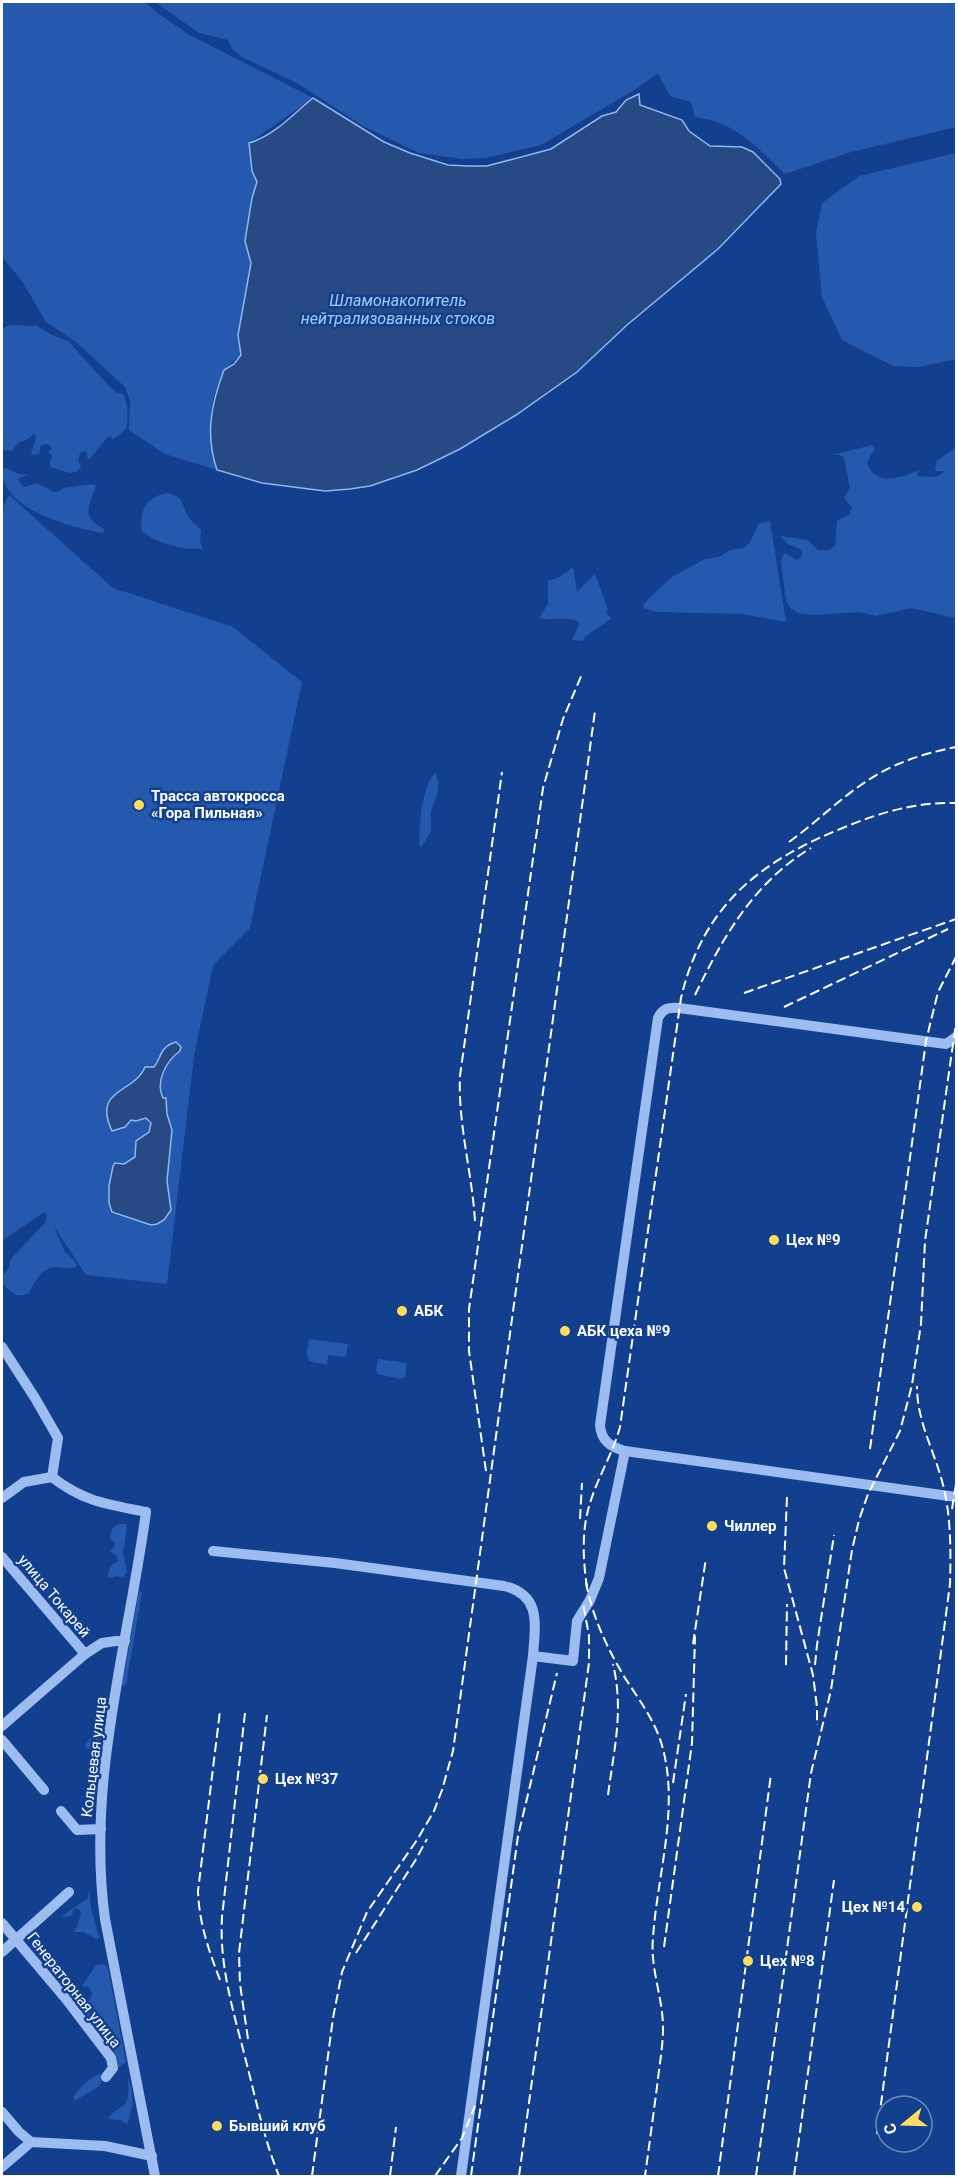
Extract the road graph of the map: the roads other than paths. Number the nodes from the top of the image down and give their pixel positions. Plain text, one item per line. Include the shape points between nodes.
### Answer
1 (957, 1037) edge
2 (2, 1347) edge
3 (625, 1451) junction
4 (52, 1477) junction
5 (957, 1497) edge
6 (2, 1498) edge
7 (213, 1551) dead end
8 (2, 1557) edge
9 (125, 1641) junction
10 (85, 1654) junction
11 (533, 1656) junction
12 (2, 1726) edge
13 (2, 1740) edge
14 (44, 1790) dead end
15 (61, 1811) dead end
16 (101, 1829) junction
17 (69, 1892) dead end
18 (2, 1923) edge
19 (16, 1940) junction
20 (2, 1952) edge
21 (106, 2077) dead end
22 (2, 2112) edge
23 (31, 2142) junction
24 (152, 2156) junction
25 (2, 2167) edge
26 (155, 2176) edge
27 (461, 2176) edge

1 - 3 street via 946,1044 679,1008 663,1011 658,1018 600,1425 604,1440
2 - 4 street via 58,1438
3 - 5 street
3 - 11 street via 599,1578 577,1621 573,1661
4 - 6 street via 24,1482
4 - 9 street, Кольцевая улица via 90,1500 146,1512
7 - 11 street via 516,1588 534,1610
8 - 10 street, улица Токарей
9 - 10 street via 102,1643
9 - 16 street, Кольцевая улица via 105,1766
10 - 12 street
11 - 27 street
13 - 14 street
15 - 16 street via 77,1830
16 - 24 street, Кольцевая улица via 105,1919
17 - 19 street
18 - 19 street, Генераторная улица
19 - 20 street
19 - 21 street, Генераторная улица via 111,2058 113,2068
22 - 23 street
23 - 24 street via 105,2146
23 - 25 street
24 - 26 street, Кольцевая улица

